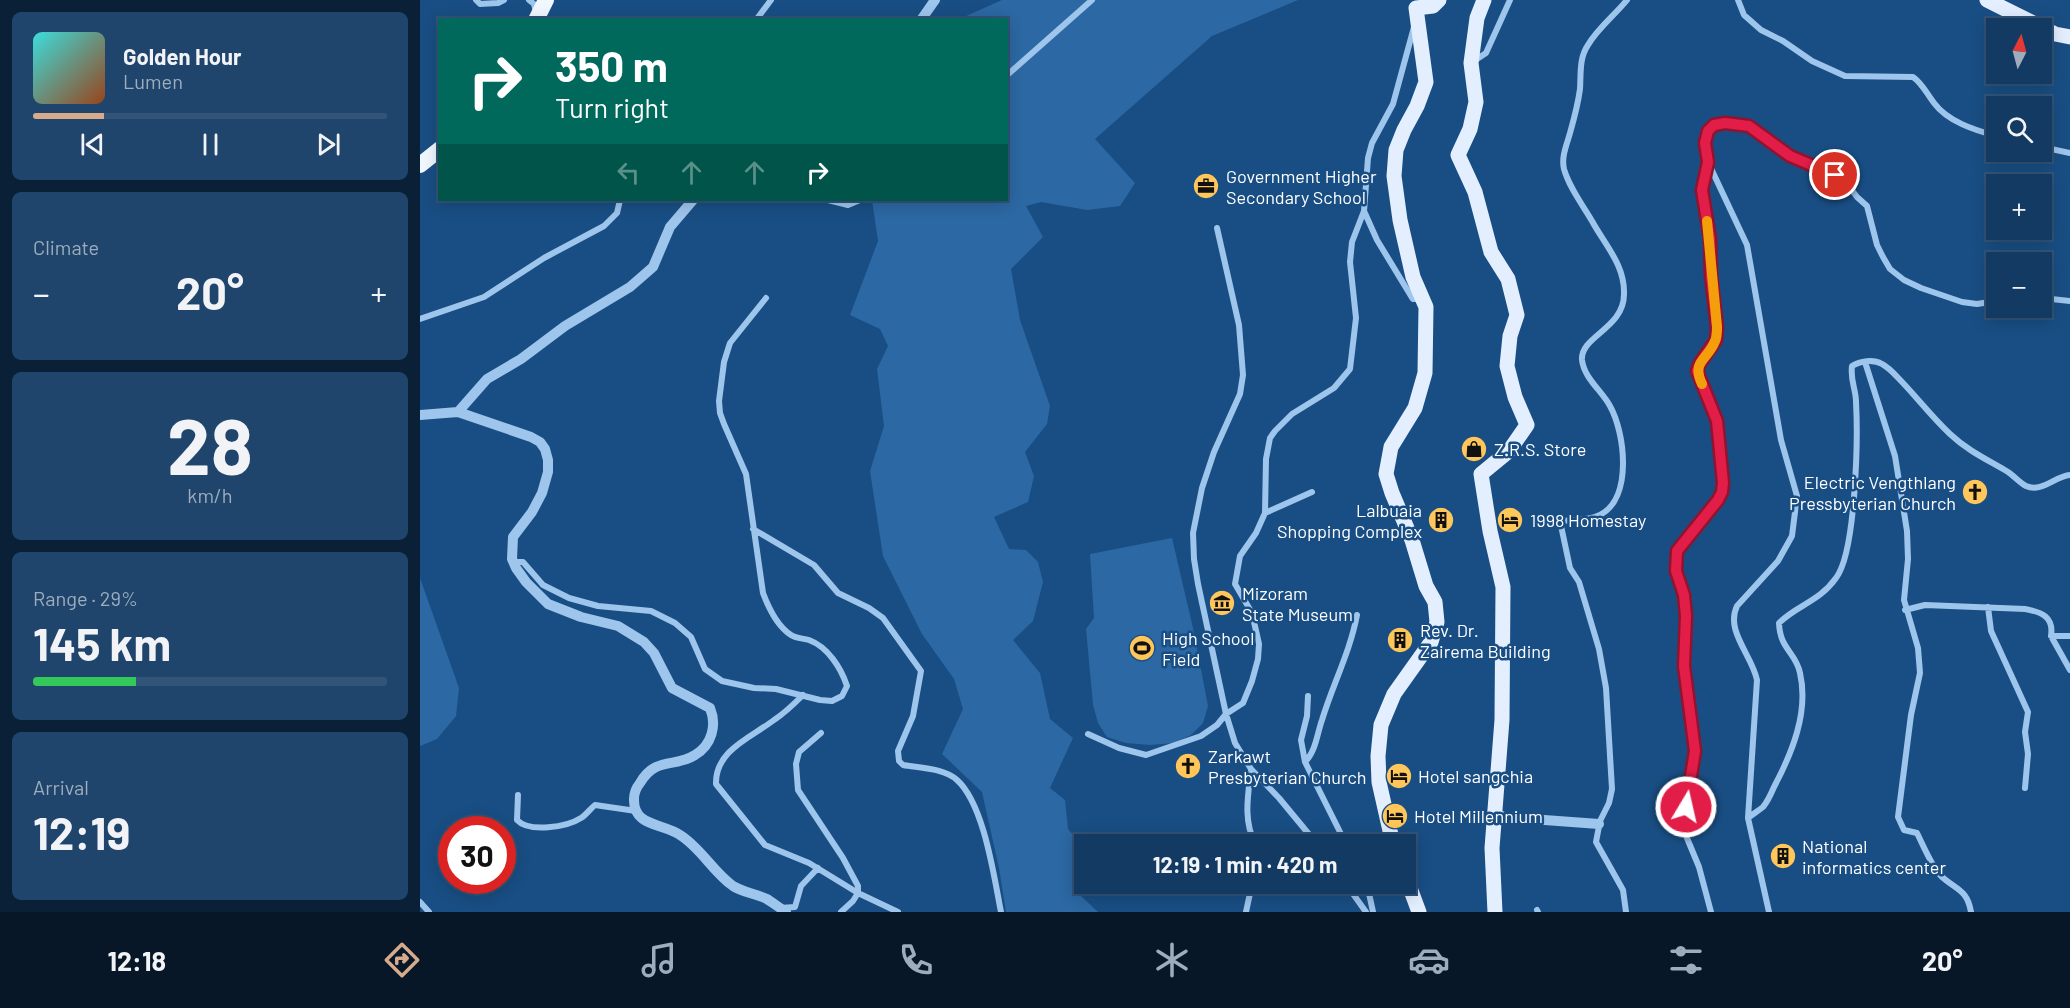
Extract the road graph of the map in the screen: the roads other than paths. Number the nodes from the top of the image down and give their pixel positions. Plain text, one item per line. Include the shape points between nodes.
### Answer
1 (476, 0) edge
2 (504, 0) edge
3 (530, 0) edge
4 (546, 0) edge
5 (771, 0) edge
6 (935, 0) edge
7 (1092, 0) edge
8 (1439, 0) edge
9 (1485, 0) edge
10 (1510, 0) edge
11 (1627, 0) edge
12 (1738, 0) edge
13 (1987, 0) edge
14 (1416, 8) edge
15 (537, 18) edge
16 (537, 18) edge
17 (758, 18) edge
18 (922, 18) edge
19 (2070, 37) edge
20 (1471, 63) junction
21 (1008, 74) edge
22 (1986, 133) edge
23 (2052, 149) edge
24 (438, 151) edge
25 (2070, 153) edge
26 (1708, 162) junction
27 (420, 165) edge
28 (620, 201) edge
29 (692, 201) edge
30 (832, 201) edge
31 (858, 201) edge
32 (1364, 211) junction
33 (1216, 228) dead end
34 (766, 298) dead end
35 (1423, 299) junction
36 (2052, 299) edge
37 (2070, 301) edge
38 (1986, 303) edge
39 (420, 319) edge
40 (1865, 362) junction
41 (458, 412) junction
42 (420, 415) edge
43 (2070, 475) edge
44 (1312, 492) dead end
45 (1265, 513) junction
46 (753, 529) junction
47 (513, 562) junction
48 (1988, 607) junction
49 (1905, 610) junction
50 (1357, 615) dead end
51 (2050, 636) junction
52 (2070, 636) edge
53 (2070, 670) edge
54 (803, 695) junction
55 (1308, 696) dead end
56 (1226, 714) junction
57 (821, 733) dead end
58 (1088, 734) dead end
59 (1305, 762) junction
60 (1251, 769) junction
61 (2025, 788) dead end
62 (518, 795) dead end
63 (636, 811) junction
64 (1495, 813) junction
65 (1748, 818) junction
66 (1599, 824) junction
67 (1251, 834) edge
68 (1309, 834) edge
69 (1341, 834) edge
70 (1391, 834) edge
71 (818, 868) junction
72 (858, 893) junction
73 (1250, 894) edge
74 (1353, 894) edge
75 (1369, 894) edge
76 (1412, 894) edge
77 (420, 902) edge
78 (783, 910) edge
79 (429, 912) edge
80 (841, 912) edge
81 (898, 912) edge
82 (1000, 912) edge
83 (1246, 912) edge
84 (1366, 912) edge
85 (1373, 912) edge
86 (1419, 912) edge
87 (1495, 912) edge
88 (1626, 912) edge
89 (1711, 912) edge
90 (1770, 912) edge
91 (1971, 912) edge

1 - 2 street via 480,4
3 - 15 street
4 - 16 highway
5 - 17 street
6 - 18 street
7 - 21 street
8 - 14 main road via 1433,6
9 - 20 main road via 1477,18
10 - 20 street via 1486,52
11 - 66 street via 1588,44 1583,56 1576,111 1563,160 1569,180 1620,266 1624,285 1619,315 1588,344 1582,357 1620,432 1622,480 1616,499 1602,513 1560,521 1570,568 1579,582 1599,649 1606,688 1612,789
12 - 22 street via 1744,15 1761,30 1812,61 1845,76 1913,77 1935,105 1966,127
13 - 19 main road via 2055,34
14 - 32 street via 1401,78 1368,158
14 - 35 main road via 1426,82 1396,150 1394,176 1413,277
20 - 64 main road via 1476,102 1470,129 1458,155 1475,192 1491,252 1508,279 1517,315 1507,366 1527,424 1509,451 1481,474 1503,587 1502,720
23 - 25 street
24 - 27 highway
26 - 38 street via 1705,143 1714,125 1749,126 1790,156 1822,168 1848,185 1867,206 1877,245 1890,269 1921,288 1962,302
26 - 65 street via 1747,245 1781,440 1797,496 1792,536 1778,561 1734,613 1734,630 1757,680
26 - 89 street via 1702,190 1717,327 1716,340 1697,371 1717,421 1722,492 1677,551 1675,560 1684,595 1684,666 1695,751 1682,826
28 - 39 street via 617,213 604,226 544,258 484,297
29 - 41 street via 670,227 653,267 630,287 487,379
30 - 31 street via 848,205
32 - 35 street via 1413,299
32 - 45 street via 1352,242 1350,262 1356,318 1350,369 1334,387 1292,414 1270,438
33 - 56 street via 1239,325 1243,375 1240,394 1202,488 1193,541 1198,584
34 - 46 street via 730,342 719,401 723,424 747,474
35 - 70 main road via 1427,330 1425,373 1415,408 1391,447 1386,474 1435,602 1437,622 1431,642 1394,694 1381,725 1379,782
36 - 37 street
40 - 43 street via 1882,364 1950,434 2024,486 2043,486
40 - 49 street via 1902,496 1908,559
40 - 65 street via 1852,366 1850,378 1856,399 1856,436 1852,513 1844,564 1821,595 1779,623 1782,643 1799,669 1799,723 1791,753 1768,800
41 - 42 street
41 - 47 street via 531,437 545,449 548,472 532,512 513,537
44 - 45 street
45 - 56 street via 1240,556 1235,584 1252,613 1258,633 1258,659 1243,703
46 - 54 street via 763,593 777,622 793,637 822,647 843,674 847,686 842,696 832,700
46 - 82 street via 814,564 838,593 883,618 921,670 913,716 898,751 899,761 956,779 965,791 985,839
47 - 54 street via 523,562 543,585 569,598 651,611 675,622 690,637 705,669 722,681
47 - 63 street via 548,604 581,618 618,626 644,642 672,688 710,708 714,724 706,746 694,756 657,765 643,777 635,790
48 - 49 street via 1924,605
48 - 51 street via 2045,614 2050,621
48 - 61 street via 1991,631 2028,712
49 - 91 street via 1918,648 1920,673 1898,817 1904,830 1917,833 1940,875 1963,892
50 - 59 street via 1312,753
51 - 52 street
51 - 53 street
54 - 71 street via 782,715 729,752 717,770 716,784 765,845
55 - 59 street via 1301,740
56 - 58 street via 1201,736 1146,754 1119,748
56 - 60 street via 1235,743
57 - 72 street via 799,752 798,790 843,858
59 - 69 street
60 - 67 street via 1246,817
60 - 68 street
62 - 63 street via 517,820 531,828 555,827 581,818 594,804
63 - 78 street via 643,821 680,834 733,886
64 - 66 street via 1504,817
64 - 87 main road
65 - 90 street
66 - 88 street via 1596,842 1623,890
71 - 72 street
71 - 78 street via 801,886 795,907
72 - 80 street
72 - 81 street
73 - 83 street
74 - 84 street
75 - 85 street
76 - 86 main road
77 - 79 street

